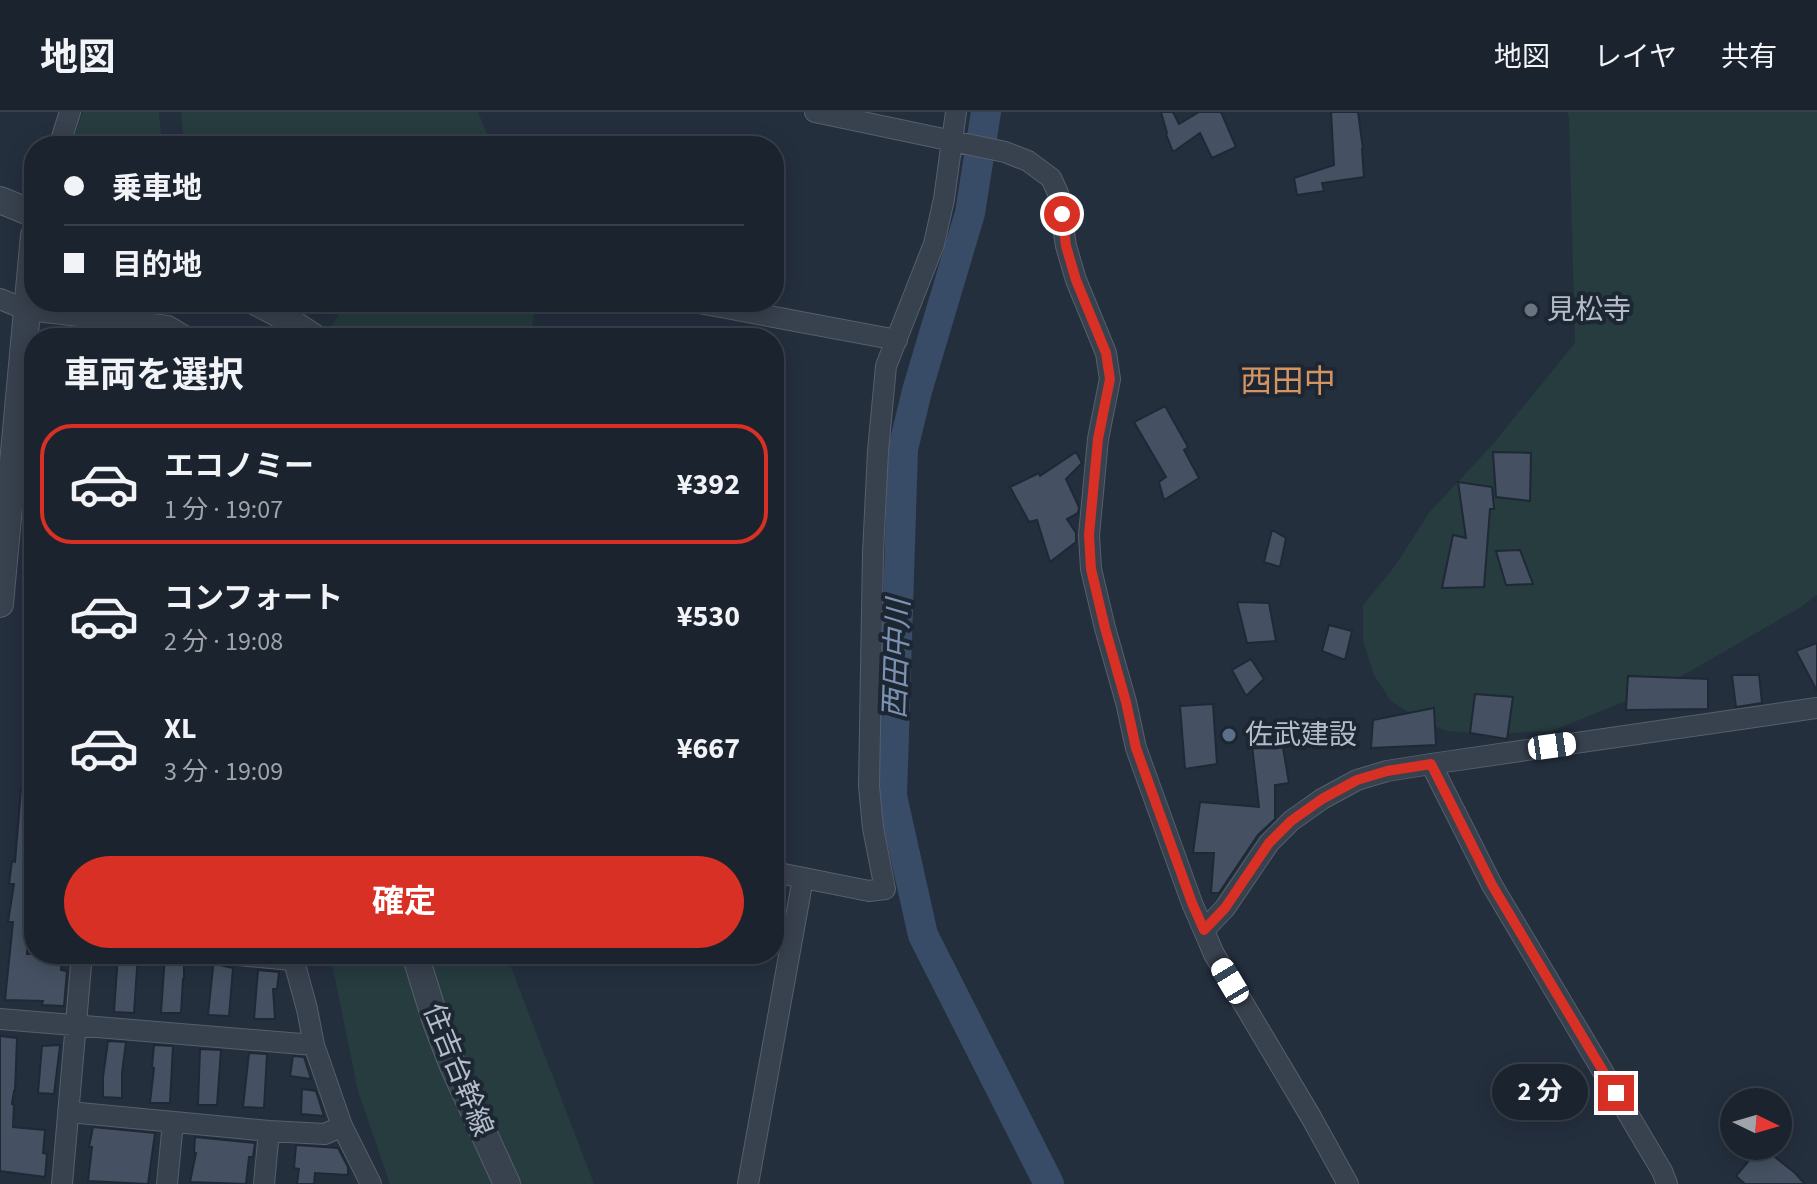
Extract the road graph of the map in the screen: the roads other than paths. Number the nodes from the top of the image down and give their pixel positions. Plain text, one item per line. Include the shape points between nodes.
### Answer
1 (70, 112) edge
2 (815, 112) edge
3 (956, 112) edge
4 (62, 136) edge
5 (957, 143) junction
6 (0, 200) edge
7 (24, 210) edge
8 (0, 299) edge
9 (24, 309) edge
10 (38, 312) edge
11 (274, 312) edge
12 (747, 312) edge
13 (123, 328) edge
14 (300, 328) edge
15 (897, 340) junction
16 (24, 343) edge
17 (0, 604) edge
18 (1817, 708) edge
19 (1431, 764) junction
20 (784, 874) edge
21 (803, 878) junction
22 (1204, 930) junction
23 (81, 964) edge
24 (294, 964) edge
25 (418, 964) edge
26 (0, 1019) edge
27 (75, 1027) junction
28 (314, 1045) junction
29 (69, 1112) junction
30 (173, 1122) junction
31 (342, 1126) junction
32 (269, 1131) junction
33 (62, 1184) edge
34 (167, 1184) edge
35 (264, 1184) edge
36 (371, 1184) edge
37 (507, 1184) edge
38 (748, 1184) edge
39 (1348, 1184) edge
40 (1667, 1184) edge

1 - 4 street
2 - 5 street
3 - 5 street
5 - 15 street via 934,244
5 - 22 street via 1028,161 1051,178 1058,193 1069,257 1106,353 1110,379 1098,439 1091,569 1136,748
6 - 7 street
8 - 9 street
10 - 13 street
11 - 14 street
12 - 15 street
15 - 21 street via 886,366 872,566 869,786 885,889 869,891
16 - 17 street
18 - 19 street
19 - 22 street via 1357,780 1291,821
19 - 40 street via 1492,885
20 - 21 street
21 - 38 street
22 - 39 street
23 - 27 street
24 - 28 street
25 - 37 street, 住吉台幹線 via 453,1066
26 - 27 street
27 - 28 street
27 - 29 street
28 - 31 street
29 - 30 street
29 - 33 street
30 - 32 street
30 - 34 street
31 - 32 street via 325,1134
31 - 36 street
32 - 35 street

